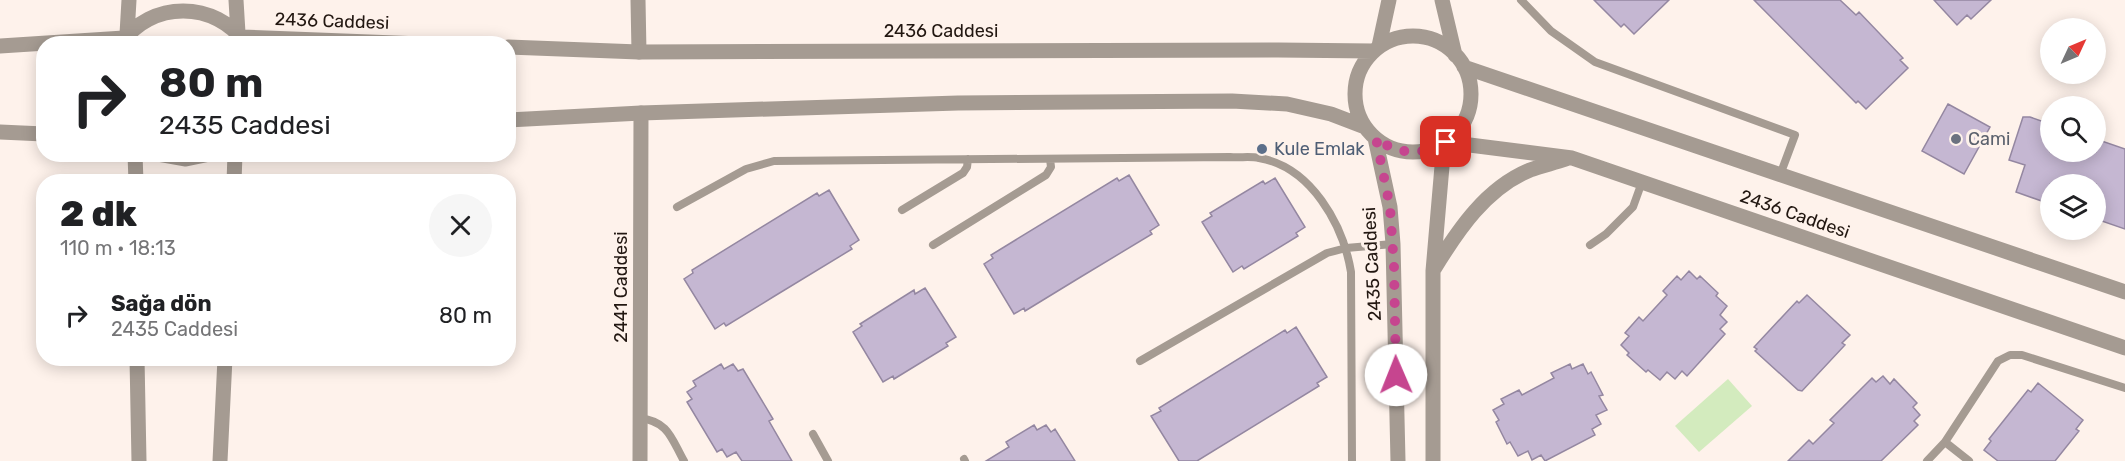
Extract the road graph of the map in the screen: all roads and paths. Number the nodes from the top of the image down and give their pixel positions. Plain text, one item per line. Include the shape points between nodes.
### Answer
1 (129, 0) edge
2 (236, 0) edge
3 (638, 0) edge
4 (1389, 0) edge
5 (1442, 0) edge
6 (1521, 0) edge
7 (124, 36) edge
8 (126, 36) edge
9 (240, 36) edge
10 (242, 36) edge
11 (36, 44) edge
12 (0, 46) edge
13 (516, 47) edge
14 (1376, 49) junction
15 (639, 52) junction
16 (1460, 61) junction
17 (641, 113) junction
18 (516, 120) edge
19 (0, 132) edge
20 (1370, 133) junction
21 (36, 134) edge
22 (1445, 142) junction
23 (1572, 158) junction
24 (968, 159) junction
25 (1050, 159) junction
26 (1780, 175) junction
27 (1642, 182) junction
28 (677, 207) dead end
29 (902, 210) dead end
30 (1393, 244) junction
31 (933, 245) dead end
32 (1590, 245) dead end
33 (1346, 248) junction
34 (1433, 271) junction
35 (2125, 292) edge
36 (2125, 348) edge
37 (1140, 361) dead end
38 (137, 366) edge
39 (225, 366) edge
40 (2125, 388) edge
41 (640, 418) junction
42 (813, 434) dead end
43 (1945, 442) junction
44 (139, 461) edge
45 (220, 461) edge
46 (640, 461) edge
47 (684, 461) edge
48 (828, 461) edge
49 (1352, 461) edge
50 (1398, 461) edge
51 (1433, 461) edge
52 (1927, 461) edge
53 (1970, 461) edge

1 - 7 street
2 - 10 street
3 - 15 street
4 - 14 street, 2435 Caddesi
5 - 16 street
6 - 26 lane via 1551,31 1595,62 1795,135
8 - 9 street via 152,16 182,9 213,15
11 - 12 street
13 - 15 street, 2436 Caddesi
14 - 15 street, 2436 Caddesi
14 - 16 street via 1393,39 1415,36 1437,42
14 - 20 street, 2435 Caddesi via 1364,63 1355,84 1356,106
16 - 22 street via 1469,81 1470,104 1462,125
16 - 26 street, 2436 Caddesi
17 - 18 street
17 - 20 street via 958,103 1232,101 1287,104 1331,114
17 - 41 street, 2441 Caddesi
19 - 21 street
20 - 22 street via 1395,149 1409,152
20 - 30 street, 2435 Caddesi via 1390,207
22 - 23 street, 2436 Caddesi
22 - 34 street
23 - 27 street, 2436 Caddesi
23 - 34 street via 1529,171 1485,201 1454,237
24 - 25 lane
24 - 28 lane via 774,161 746,169
24 - 29 lane via 963,173
25 - 31 lane via 1046,175
25 - 33 lane via 1259,158 1282,166 1311,188 1328,208
26 - 35 street, 2436 Caddesi
27 - 32 lane via 1633,207
27 - 36 street, 2436 Caddesi
30 - 33 lane
30 - 50 street, 2435 Caddesi
33 - 37 lane via 1327,253
33 - 49 lane via 1351,272
34 - 51 street
38 - 44 street
39 - 45 street
40 - 43 lane via 2022,355 2010,355 1998,361
41 - 46 street, 2441 Caddesi
41 - 47 lane via 654,420 664,427
42 - 48 lane
43 - 52 lane
43 - 53 lane

